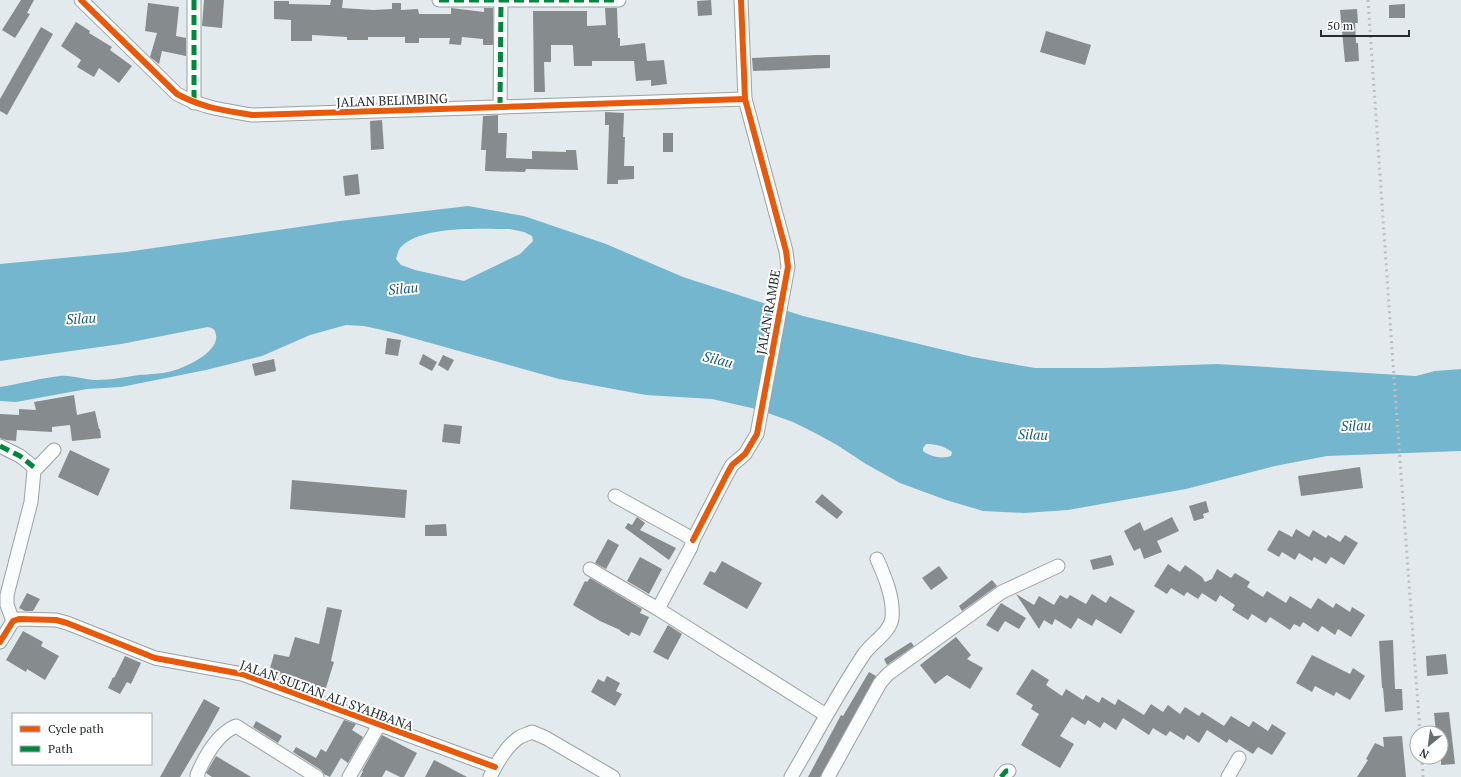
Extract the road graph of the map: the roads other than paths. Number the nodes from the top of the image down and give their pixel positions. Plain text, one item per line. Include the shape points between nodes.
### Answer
1 (81, 0) edge
2 (194, 0) edge
3 (439, 0) edge
4 (501, 0) edge
5 (619, 0) edge
6 (741, 0) edge
7 (745, 99) junction
8 (194, 103) junction
9 (500, 107) junction
10 (0, 446) edge
11 (54, 450) dead end
12 (35, 468) junction
13 (615, 496) dead end
14 (692, 540) junction
15 (877, 559) dead end
16 (1058, 566) dead end
17 (590, 569) dead end
18 (658, 609) junction
19 (13, 621) junction
20 (0, 642) edge
21 (826, 715) junction
22 (379, 725) junction
23 (1239, 758) dead end
24 (492, 772) edge
25 (198, 777) edge
26 (317, 777) edge
27 (349, 777) edge
28 (613, 777) edge
29 (791, 777) edge
30 (828, 777) edge
31 (1228, 777) edge

1 - 8 street, JALAN BELIMBING via 176,94
2 - 8 street
3 - 4 street
4 - 5 street
4 - 9 street
6 - 7 street, JALAN RAMBE
7 - 9 street, JALAN BELIMBING
7 - 14 street, JALAN RAMBE via 786,251 788,267 757,434 752,446 732,465
8 - 9 street, JALAN BELIMBING via 252,115
10 - 12 street via 20,456
11 - 12 street
12 - 19 street via 31,502 7,595 7,604
13 - 14 street
14 - 18 street, JALAN RAMBE via 691,547
15 - 21 street via 886,579 892,619 888,628 865,652
16 - 30 street via 1002,592 888,674 880,683
17 - 18 street
18 - 21 street
19 - 20 street
19 - 22 street, JALAN SULTAN ALI SYAHBANA via 56,620 160,659 242,674
21 - 29 street
22 - 24 street, JALAN SULTAN ALI SYAHBANA
22 - 27 street
23 - 31 street
24 - 28 street via 506,751 520,737 532,732
25 - 26 street via 201,766 220,736 236,726

